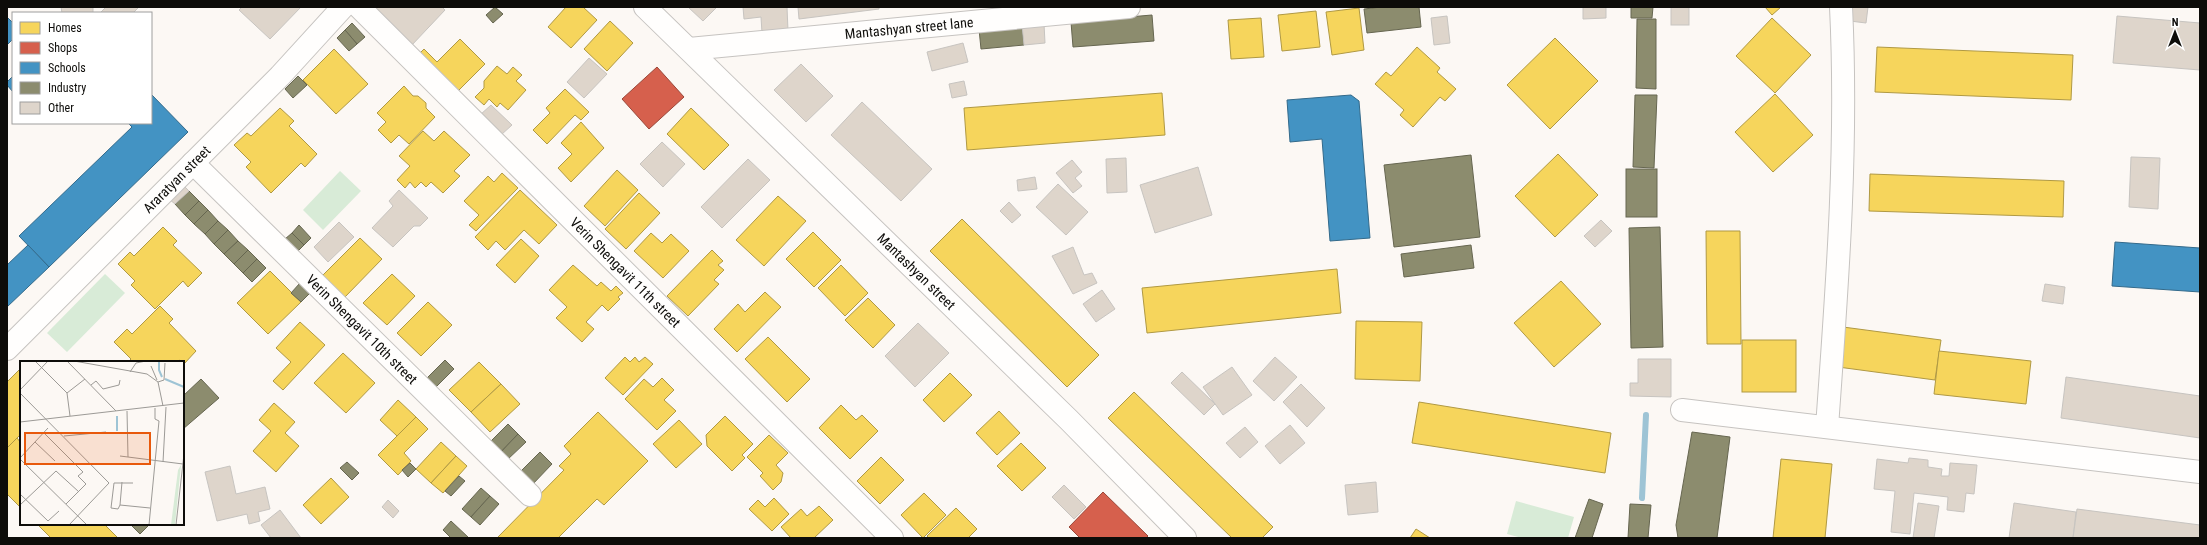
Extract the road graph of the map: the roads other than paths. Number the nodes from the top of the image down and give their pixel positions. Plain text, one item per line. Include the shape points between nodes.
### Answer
1 (343, 7) edge
2 (359, 7) edge
3 (645, 7) edge
4 (1129, 7) edge
5 (1841, 7) edge
6 (689, 49) junction
7 (193, 163) junction
8 (7, 349) edge
9 (1682, 410) dead end
10 (1828, 427) junction
11 (2200, 472) edge
12 (530, 495) dead end
13 (892, 538) edge
14 (1185, 538) edge

1 - 7 street, Araratyan street via 280,76
2 - 13 street, Verin Shengavit 11th street
3 - 6 street, Mantashyan street
4 - 6 street, Mantashyan street lane
5 - 10 street via 1844,56 1838,270
6 - 14 street, Mantashyan street via 1069,420
7 - 8 street, Araratyan street
7 - 12 street, Verin Shengavit 10th street
9 - 10 street
10 - 11 street

